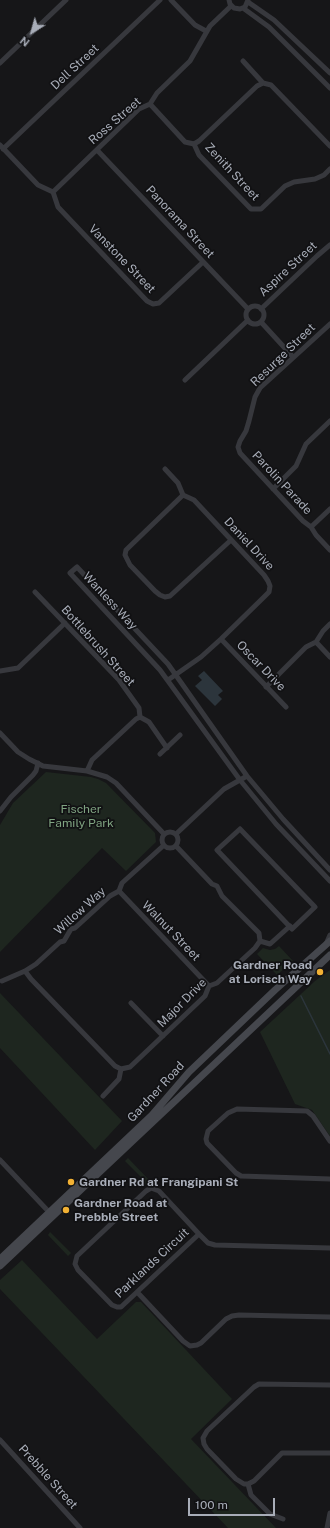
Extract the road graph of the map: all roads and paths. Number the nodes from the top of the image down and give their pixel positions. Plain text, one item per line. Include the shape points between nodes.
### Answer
1 (66, 0) edge
2 (160, 0) edge
3 (171, 0) edge
4 (248, 1) edge
5 (229, 2) edge
6 (243, 8) junction
7 (206, 31) junction
8 (243, 61) dead end
9 (0, 62) edge
10 (330, 73) edge
11 (263, 83) junction
12 (330, 88) edge
13 (150, 104) junction
14 (194, 144) junction
15 (330, 146) edge
16 (1, 147) edge
17 (97, 150) junction
18 (330, 169) edge
19 (53, 192) junction
20 (330, 245) edge
21 (203, 262) junction
22 (248, 309) junction
23 (261, 309) junction
24 (248, 320) junction
25 (260, 322) junction
26 (330, 324) edge
27 (293, 358) junction
28 (185, 380) dead end
29 (330, 421) edge
30 (238, 447) joint
31 (165, 469) dead end
32 (273, 489) junction
33 (183, 495) junction
34 (330, 509) edge
35 (311, 527) junction
36 (231, 540) junction
37 (330, 550) edge
38 (35, 592) dead end
39 (65, 623) junction
40 (330, 624) edge
41 (221, 639) junction
42 (316, 642) junction
43 (330, 657) edge
44 (0, 671) edge
45 (175, 674) junction
46 (168, 680) junction
47 (266, 687) junction
48 (286, 707) dead end
49 (140, 717) junction
50 (0, 733) edge
51 (180, 735) dead end
52 (167, 748) junction
53 (160, 754) dead end
54 (38, 763) junction
55 (87, 771) junction
56 (247, 776) junction
57 (240, 780) junction
58 (0, 811) edge
59 (164, 834) junction
60 (176, 834) junction
61 (163, 846) junction
62 (176, 846) junction
63 (330, 870) edge
64 (330, 881) edge
65 (118, 891) junction
66 (290, 926) junction
67 (330, 935) edge
68 (260, 941) junction
69 (328, 943) edge
70 (330, 955) edge
71 (25, 971) junction
72 (2, 981) dead end
73 (210, 986) junction
74 (131, 1003) dead end
75 (163, 1036) junction
76 (121, 1069) junction
77 (103, 1096) dead end
78 (330, 1141) edge
79 (0, 1160) edge
80 (330, 1178) edge
81 (49, 1212) junction
82 (199, 1234) junction
83 (330, 1248) edge
84 (0, 1259) edge
85 (0, 1266) edge
86 (138, 1293) junction
87 (330, 1317) edge
88 (330, 1385) edge
89 (0, 1440) edge
90 (330, 1453) edge
91 (248, 1484) junction
92 (330, 1513) edge
93 (283, 1519) dead end
94 (80, 1528) edge
95 (327, 1528) edge

1 - 9 street
2 - 16 street, Dell Street
3 - 7 street via 195,25
4 - 6 street
4 - 10 street via 274,20
5 - 6 street via 236,9
5 - 7 street, Ross Street
6 - 12 street via 269,27
7 - 13 street, Ross Street via 190,61 157,93
8 - 11 street
11 - 14 street
11 - 15 street via 271,84
13 - 14 street, Zenith Street via 186,142
13 - 17 street, Ross Street via 139,109
14 - 18 street, Zenith Street via 199,155 251,208 256,210 261,209 285,186 315,179
16 - 19 street via 38,185
17 - 19 street, Ross Street
17 - 21 street, Panorama Street
19 - 21 street, Vanstone Street via 58,207 147,301 153,304 159,303
20 - 23 street, Aspire Street
21 - 22 street, Panorama Street
22 - 23 street via 253,306
22 - 24 street
23 - 25 street via 264,316
24 - 25 street via 254,324
24 - 28 street
25 - 27 street
26 - 27 street, Resurge Street
27 - 30 street, Resurge Street via 260,388 253,400 246,431
29 - 32 street via 306,444 296,466
30 - 32 street, Parolin Parade via 240,453
31 - 33 street, Daniel Drive via 178,483
32 - 35 street, Parolin Parade
33 - 36 street, Daniel Drive via 194,500
33 - 36 street via 126,550 125,555 130,565 155,591 165,597 170,596
34 - 35 street
35 - 37 street, Parolin Parade
36 - 41 street, Daniel Drive via 264,575 270,586 269,592
38 - 39 street, Bottlebrush Street
39 - 44 street via 18,668
39 - 49 street, Bottlebrush Street via 119,680 139,708
40 - 42 street
41 - 45 street, Daniel Drive via 201,657
41 - 47 street, Oscar Drive
42 - 43 street
42 - 47 street via 306,648
45 - 46 street, Daniel Drive
45 - 46 street, Wanless Way via 77,568 70,573
45 - 56 street, Wanless Way
46 - 57 street, Wanless Way
47 - 48 street, Oscar Drive
49 - 52 street via 149,722
49 - 55 street via 92,760
50 - 54 street via 18,752
51 - 52 street
52 - 53 street
54 - 55 street via 43,766
54 - 58 street via 33,775
55 - 59 street via 107,777 116,783
56 - 57 street
56 - 63 street, Wanless Way
57 - 60 street via 224,789
57 - 64 street, Wanless Way via 276,824
59 - 60 street
59 - 61 street via 161,841
60 - 62 street
61 - 62 street
61 - 65 street, Willow Way via 122,883
62 - 68 street via 212,884 217,886 222,896 259,933
65 - 71 street, Willow Way via 75,928 70,929 64,941
65 - 73 street, Walnut Street
66 - 66 street via 217,850 240,829 315,907 292,929
66 - 68 street via 270,944
67 - 69 street
68 - 73 street, Major Drive via 217,983
69 - 81 street, Gardner Road via 189,1072 152,1115
70 - 85 street, Gardner Road
71 - 72 street, Willow Way
71 - 76 street via 115,1066
73 - 75 street, Major Drive via 204,996
74 - 75 street
75 - 76 street, Major Drive via 130,1067
76 - 77 street via 119,1079
78 - 80 street via 307,1111 245,1109 228,1113 208,1131 206,1139 207,1143 241,1176
79 - 81 street
81 - 84 street, Gardner Road
82 - 83 street, Parklands Circuit via 214,1245
82 - 86 street, Parklands Circuit
82 - 86 street, Parklands Circuit via 159,1191 151,1188 77,1256 76,1266 114,1306 121,1307
86 - 87 street via 190,1346 201,1343 232,1316
88 - 91 street via 259,1384 207,1430 203,1438 207,1449 239,1482
89 - 94 street, Prebble Street
90 - 91 street via 282,1453
91 - 93 street via 251,1495 270,1514
92 - 95 street

